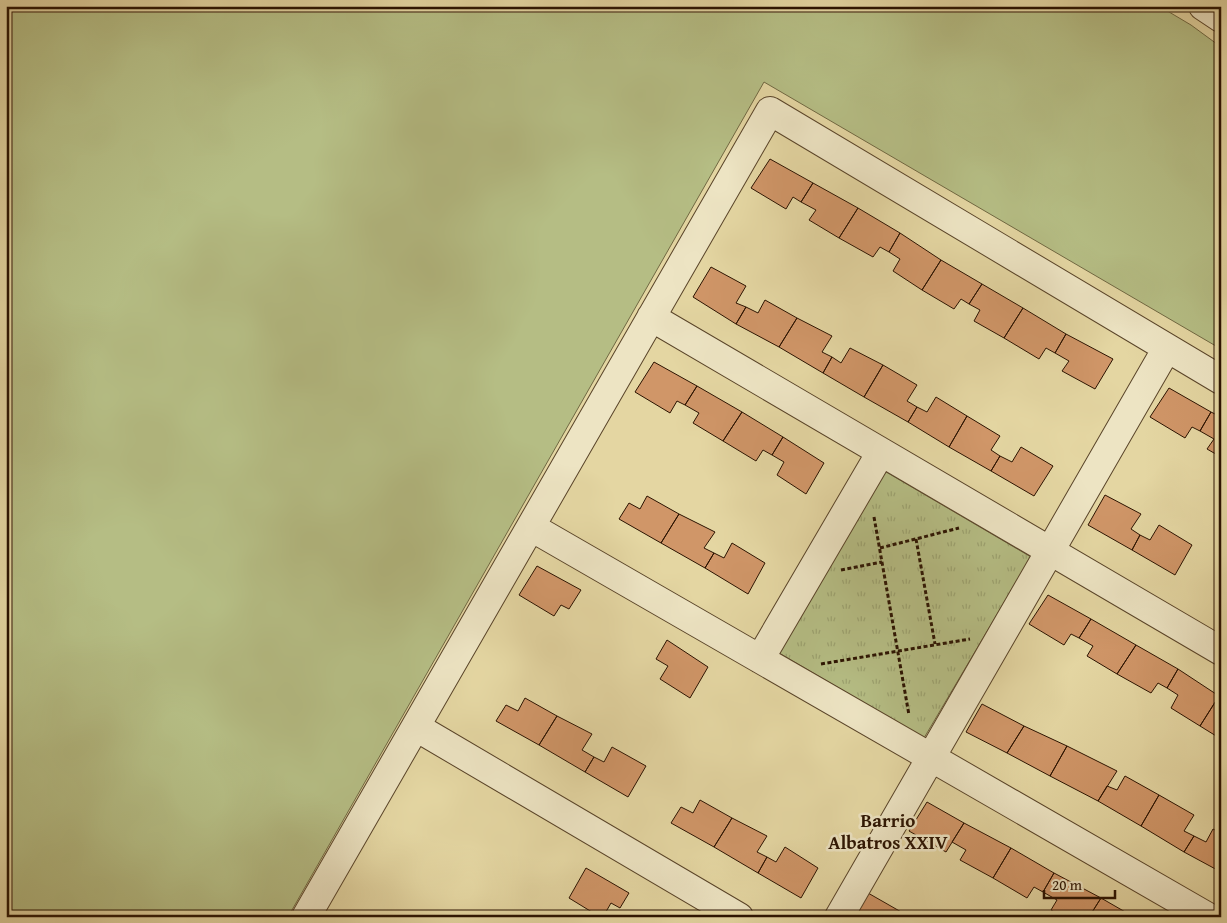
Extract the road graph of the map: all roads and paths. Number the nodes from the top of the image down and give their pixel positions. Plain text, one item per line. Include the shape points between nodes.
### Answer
1 (1203, 6) edge
2 (1221, 18) edge
3 (651, 317) junction
4 (1167, 348) junction
5 (1221, 380) edge
6 (881, 452) junction
7 (873, 509) dead end
8 (966, 526) dead end
9 (531, 527) junction
10 (916, 539) junction
11 (880, 548) junction
12 (1050, 551) junction
13 (882, 562) junction
14 (836, 571) dead end
15 (976, 638) dead end
16 (935, 644) junction
17 (898, 651) junction
18 (1221, 651) edge
19 (760, 659) junction
20 (812, 665) dead end
21 (910, 722) dead end
22 (416, 727) junction
23 (931, 757) junction
24 (306, 917) edge
25 (740, 917) edge
26 (839, 917) edge
27 (1208, 917) edge

1 - 2 street
3 - 4 street via 770,111
3 - 6 street
3 - 9 street
4 - 5 street
4 - 12 street
6 - 12 street
6 - 19 street
7 - 11 path
8 - 10 path
9 - 19 street
9 - 22 street
10 - 11 path
10 - 16 path
11 - 13 path
12 - 18 street
12 - 23 street
13 - 14 path
13 - 17 path
15 - 16 path
16 - 17 path
17 - 20 path
17 - 21 path
19 - 23 street
22 - 24 street
22 - 25 street
23 - 26 street
23 - 27 street

